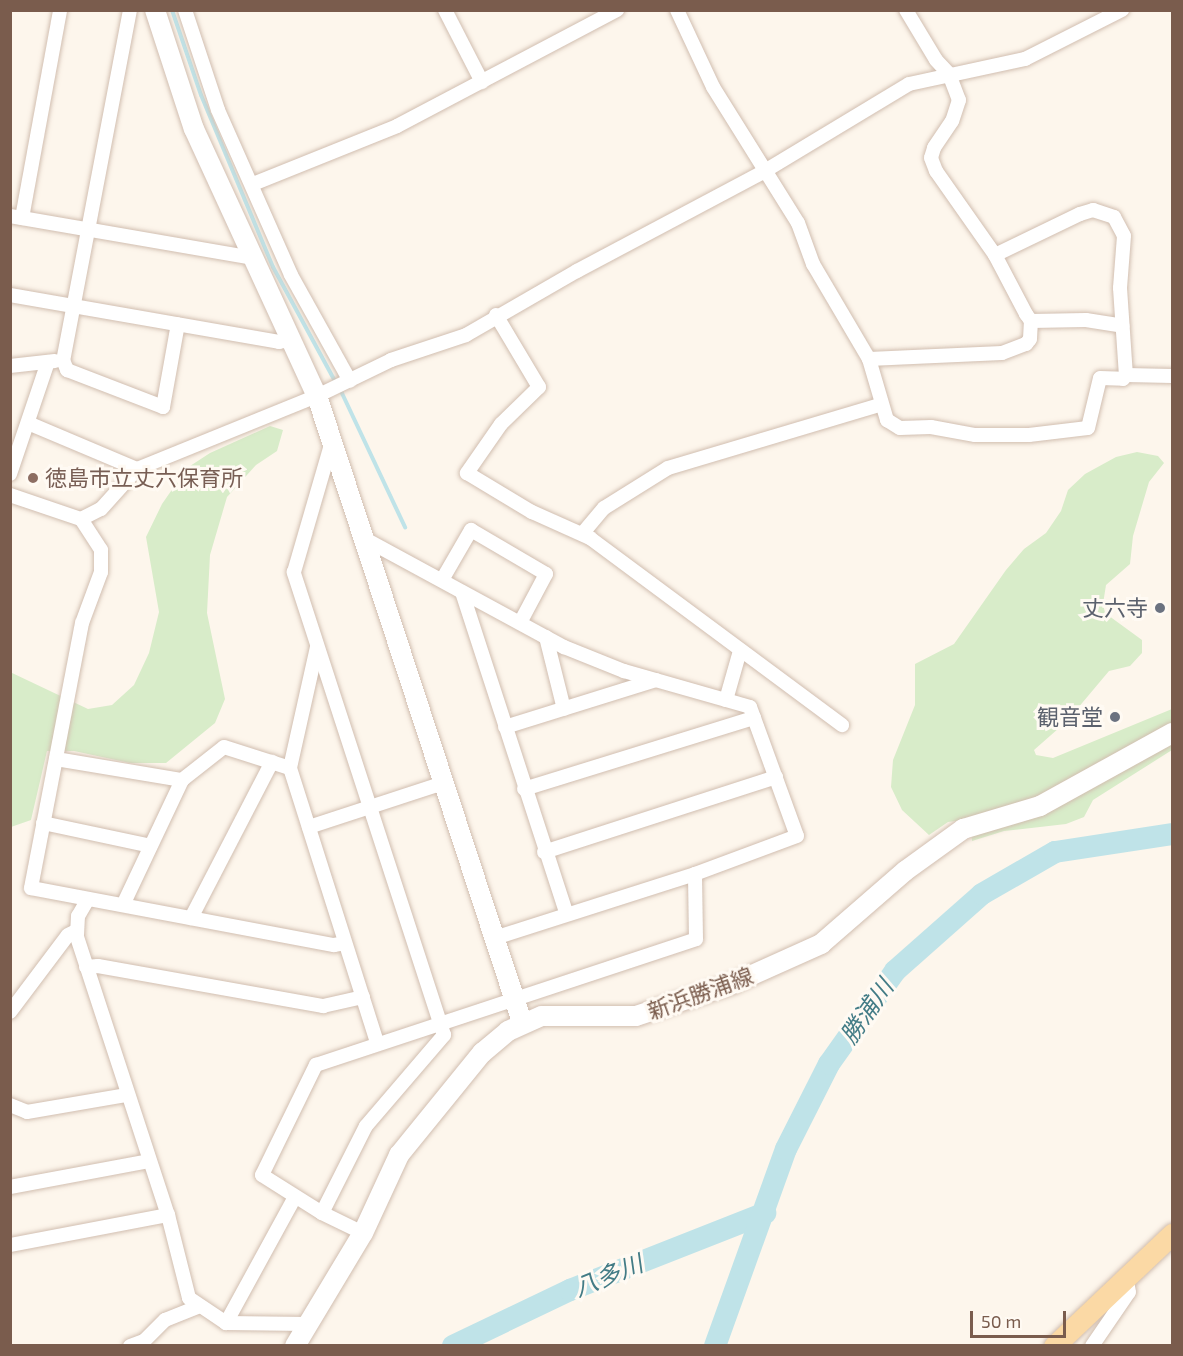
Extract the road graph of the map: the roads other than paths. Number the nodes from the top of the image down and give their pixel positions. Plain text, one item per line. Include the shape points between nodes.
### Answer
1 (60, 10) edge
2 (130, 10) edge
3 (154, 10) edge
4 (185, 10) edge
5 (445, 10) edge
6 (617, 10) edge
7 (677, 10) edge
8 (906, 10) edge
9 (1122, 10) edge
10 (1102, 15) edge
11 (949, 74) junction
12 (482, 82) junction
13 (765, 171) junction
14 (253, 184) junction
15 (16, 217) edge
16 (89, 230) junction
17 (995, 255) junction
18 (252, 258) junction
19 (10, 295) edge
20 (72, 305) junction
21 (496, 315) junction
22 (1031, 321) junction
23 (178, 324) junction
24 (1123, 326) junction
25 (289, 340) junction
26 (869, 359) junction
27 (63, 360) junction
28 (48, 362) junction
29 (10, 366) edge
30 (1126, 375) junction
31 (1173, 376) edge
32 (350, 381) junction
33 (317, 396) junction
34 (880, 405) junction
35 (28, 423) junction
36 (332, 441) junction
37 (137, 469) junction
38 (10, 474) edge
39 (10, 495) edge
40 (81, 519) junction
41 (582, 534) junction
42 (363, 538) junction
43 (442, 580) junction
44 (462, 592) junction
45 (520, 623) junction
46 (546, 638) junction
47 (318, 645) junction
48 (740, 651) junction
49 (656, 680) junction
50 (726, 700) junction
51 (564, 709) junction
52 (754, 718) junction
53 (842, 725) dead end
54 (505, 727) junction
55 (1173, 733) edge
56 (56, 759) junction
57 (272, 762) junction
58 (290, 768) junction
59 (776, 777) junction
60 (182, 780) junction
61 (444, 783) junction
62 (524, 789) junction
63 (370, 807) junction
64 (44, 823) junction
65 (309, 827) junction
66 (151, 846) junction
67 (544, 852) junction
68 (695, 874) junction
69 (88, 898) junction
70 (123, 905) junction
71 (566, 913) junction
72 (190, 918) junction
73 (76, 932) junction
74 (495, 938) junction
75 (345, 943) junction
76 (86, 967) junction
77 (363, 997) junction
78 (514, 998) junction
79 (10, 1012) edge
80 (522, 1022) junction
81 (440, 1023) junction
82 (377, 1042) junction
83 (126, 1095) junction
84 (10, 1105) edge
85 (149, 1161) junction
86 (10, 1187) edge
87 (294, 1197) junction
88 (322, 1213) junction
89 (168, 1215) junction
90 (363, 1233) junction
91 (1173, 1234) edge
92 (10, 1245) edge
93 (1126, 1276) junction
94 (198, 1307) junction
95 (226, 1323) junction
96 (302, 1334) edge
97 (130, 1346) edge
98 (1054, 1346) edge
99 (1092, 1346) edge

1 - 15 street
2 - 16 street
3 - 18 main road via 194,129
4 - 14 street via 218,110
5 - 12 street
6 - 12 street
7 - 13 street via 713,87
8 - 11 street
9 - 10 street
10 - 11 street via 1025,59
11 - 13 street via 909,84
11 - 17 street via 958,107 932,158 936,171
12 - 14 street via 397,126
13 - 21 street
13 - 26 street via 798,223 813,264
14 - 32 street via 291,275
15 - 16 street
16 - 18 street
16 - 20 street
17 - 22 street
17 - 24 street via 1080,214 1093,210 1113,217 1124,236 1120,288
18 - 25 main road
19 - 20 street
20 - 23 street
20 - 27 street
21 - 32 street via 466,335 392,360
21 - 41 street via 539,387 501,424 467,473 532,512
22 - 24 street via 1086,320
22 - 26 street via 1026,344 1002,352
23 - 25 street via 279,342
23 - 27 street via 163,407 67,370
24 - 30 street
25 - 33 main road
26 - 34 street
27 - 28 street
28 - 29 street
28 - 35 street
30 - 31 street
30 - 34 street via 1123,379 1100,378 1088,428 1029,435 900,428 887,420
32 - 33 street
33 - 36 main road
33 - 37 street
34 - 41 street via 668,468 604,508
35 - 37 street
35 - 38 street
36 - 42 main road
36 - 47 street via 294,572
37 - 40 street via 101,509
39 - 40 street
40 - 56 street via 101,550 101,572 82,623
41 - 48 street
42 - 43 street
42 - 61 main road
43 - 44 street
43 - 45 street via 471,530 546,574
44 - 45 street
44 - 54 street
45 - 46 street
46 - 49 street via 624,671
46 - 51 street
47 - 58 street
47 - 63 street
48 - 50 street
48 - 53 street
49 - 50 street
49 - 51 street
50 - 52 street via 750,707
51 - 54 street
52 - 59 street
52 - 62 street
54 - 62 street
55 - 80 main road, 新浜勝浦線 via 1040,806 963,829 905,870 821,944 732,984 636,1016 542,1016
56 - 60 street
56 - 64 street
57 - 58 street
57 - 60 street via 224,747
57 - 72 street
58 - 65 street
59 - 67 street
59 - 68 street via 797,836
60 - 66 street
61 - 63 street
61 - 74 main road
62 - 67 street
63 - 65 street
63 - 81 street
64 - 66 street
64 - 69 street via 31,888
65 - 75 street
66 - 70 street
67 - 71 street
68 - 71 street
68 - 78 street via 696,939
69 - 70 street
69 - 73 street via 78,916
70 - 72 street
71 - 74 street
72 - 75 street via 334,945
73 - 76 street
73 - 79 street via 68,935
74 - 78 main road
75 - 77 street
76 - 77 street via 323,1006
76 - 83 street
77 - 82 street
78 - 80 main road
78 - 81 street
80 - 90 main road, 新浜勝浦線 via 482,1053 410,1141
81 - 82 street
81 - 88 street via 444,1035 366,1126
82 - 87 street via 316,1065 262,1176
83 - 84 street via 27,1112
83 - 85 street
85 - 86 street
85 - 89 street
87 - 88 street
87 - 95 street
88 - 90 street
89 - 92 street
89 - 94 street via 189,1298
90 - 96 main road, 新浜勝浦線
91 - 93 main road
93 - 98 main road
93 - 99 street via 1129,1292
94 - 95 street
94 - 97 street via 165,1320 144,1341
95 - 96 street

